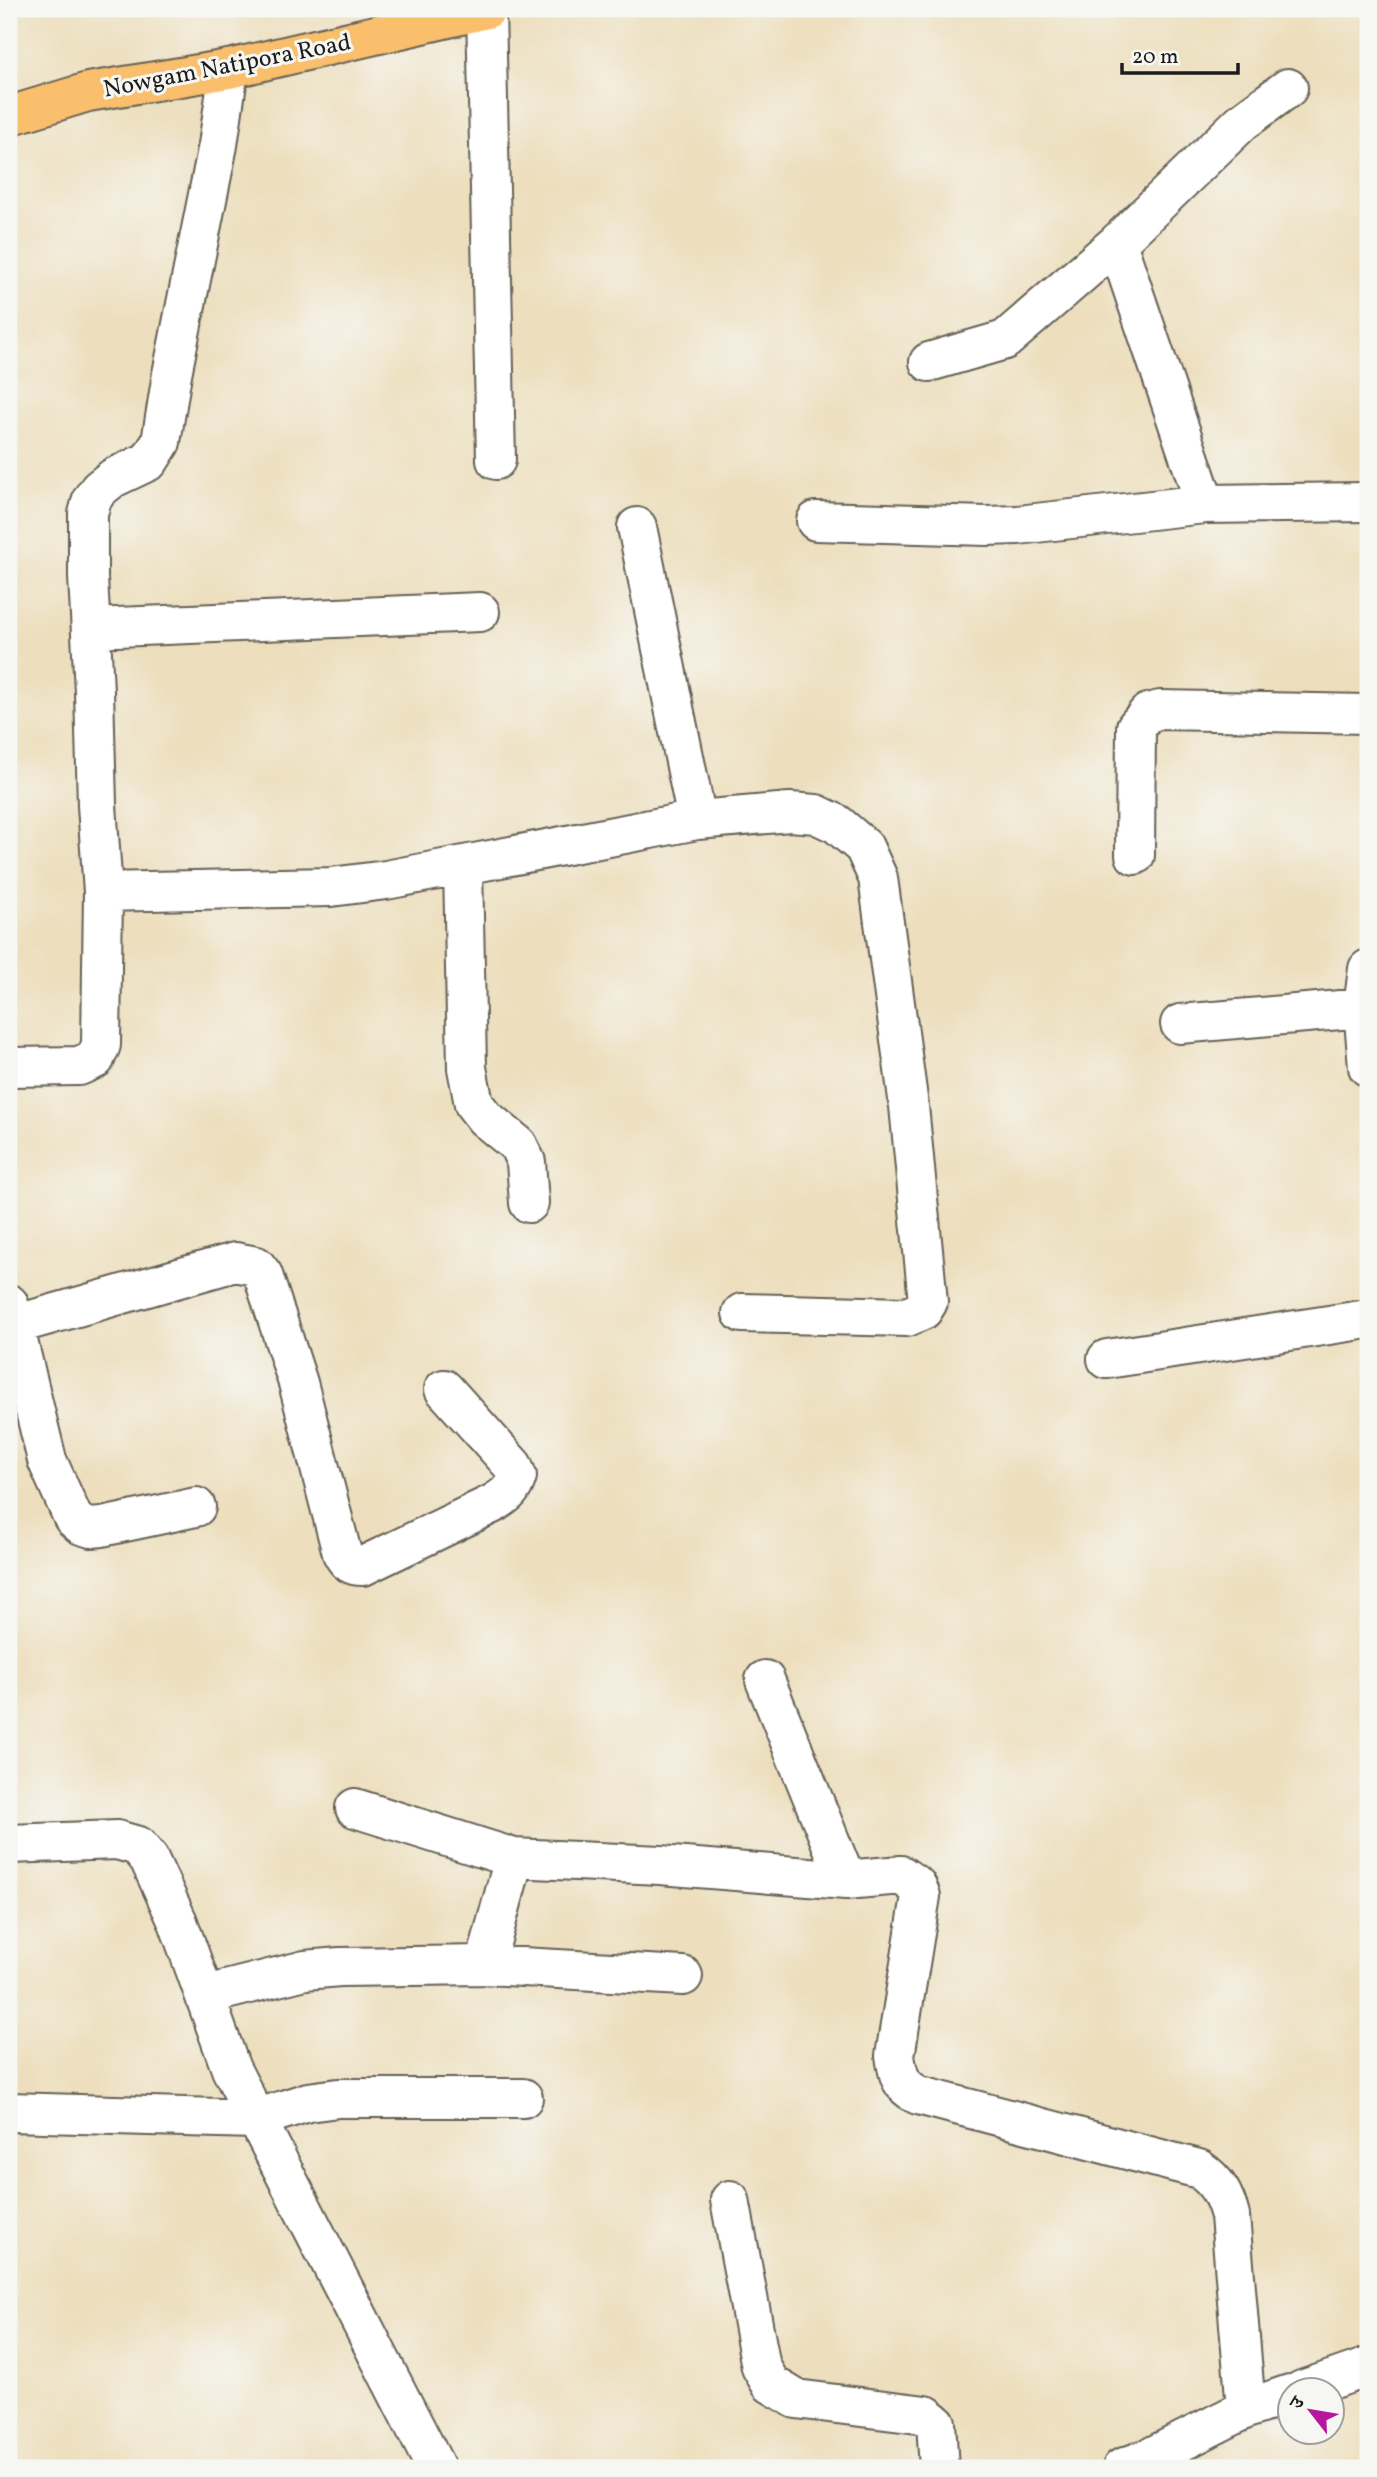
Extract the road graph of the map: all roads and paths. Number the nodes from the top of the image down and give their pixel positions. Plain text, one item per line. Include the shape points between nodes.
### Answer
1 (486, 9) edge
2 (229, 69) junction
3 (1288, 88) dead end
4 (9, 116) edge
5 (1117, 243) junction
6 (929, 362) dead end
7 (496, 460) dead end
8 (1368, 502) edge
9 (1205, 504) junction
10 (816, 521) dead end
11 (637, 527) dead end
12 (480, 612) dead end
13 (92, 628) junction
14 (1368, 714) edge
15 (697, 820) junction
16 (1135, 855) dead end
17 (463, 866) junction
18 (103, 891) junction
19 (1368, 969) edge
20 (1363, 1008) junction
21 (1180, 1024) dead end
22 (9, 1067) edge
23 (1368, 1067) edge
24 (529, 1203) dead end
25 (742, 1313) dead end
26 (11, 1314) edge
27 (1368, 1319) edge
28 (1107, 1359) dead end
29 (444, 1389) dead end
30 (196, 1507) dead end
31 (765, 1680) dead end
32 (355, 1808) dead end
33 (9, 1844) edge
34 (514, 1858) junction
35 (846, 1880) junction
36 (485, 1965) junction
37 (684, 1976) dead end
38 (206, 1995) junction
39 (523, 2098) dead end
40 (9, 2112) edge
41 (255, 2119) junction
42 (730, 2200) dead end
43 (1368, 2367) edge
44 (1341, 2376) edge
45 (1276, 2399) edge
46 (1246, 2409) junction
47 (436, 2468) edge
48 (939, 2468) edge
49 (1122, 2468) edge

1 - 2 main road, Nowgam Natipora Road
1 - 7 street
2 - 4 main road, Nowgam Natipora Road via 88,92
2 - 13 street via 161,442 149,461 99,489 88,514
3 - 5 street via 1242,122
5 - 6 street via 1005,340
5 - 9 street
8 - 9 street
9 - 10 street via 1018,525
11 - 15 street
12 - 13 street
13 - 18 street
14 - 16 street via 1148,713 1136,727
15 - 17 street
15 - 25 street via 816,814 837,824 863,847 878,878 922,1227 928,1302 916,1313 907,1317
17 - 18 street via 331,887
17 - 24 street via 467,1068 474,1104 518,1145 526,1162
18 - 22 street via 102,1045 98,1054 79,1066
19 - 20 street
20 - 21 street
20 - 23 street
26 - 29 street via 235,1262 256,1266 298,1383 342,1553 355,1566 494,1503 514,1486 517,1475 513,1466
26 - 30 street via 47,1460 73,1518 91,1528
27 - 28 street
31 - 35 street
32 - 34 street
33 - 38 street via 117,1840 138,1846 149,1859 178,1922
34 - 35 street
34 - 36 street
35 - 46 street via 901,1875 917,1886 920,1896 895,2056 905,2088 1199,2169 1210,2176 1225,2197 1230,2216
36 - 37 street
36 - 38 street via 305,1970
38 - 41 street via 231,2069
39 - 41 street via 338,2098
40 - 41 street
41 - 47 street
42 - 48 street via 761,2367 771,2384 796,2399 926,2415 936,2423
43 - 44 street
45 - 46 street
46 - 49 street

